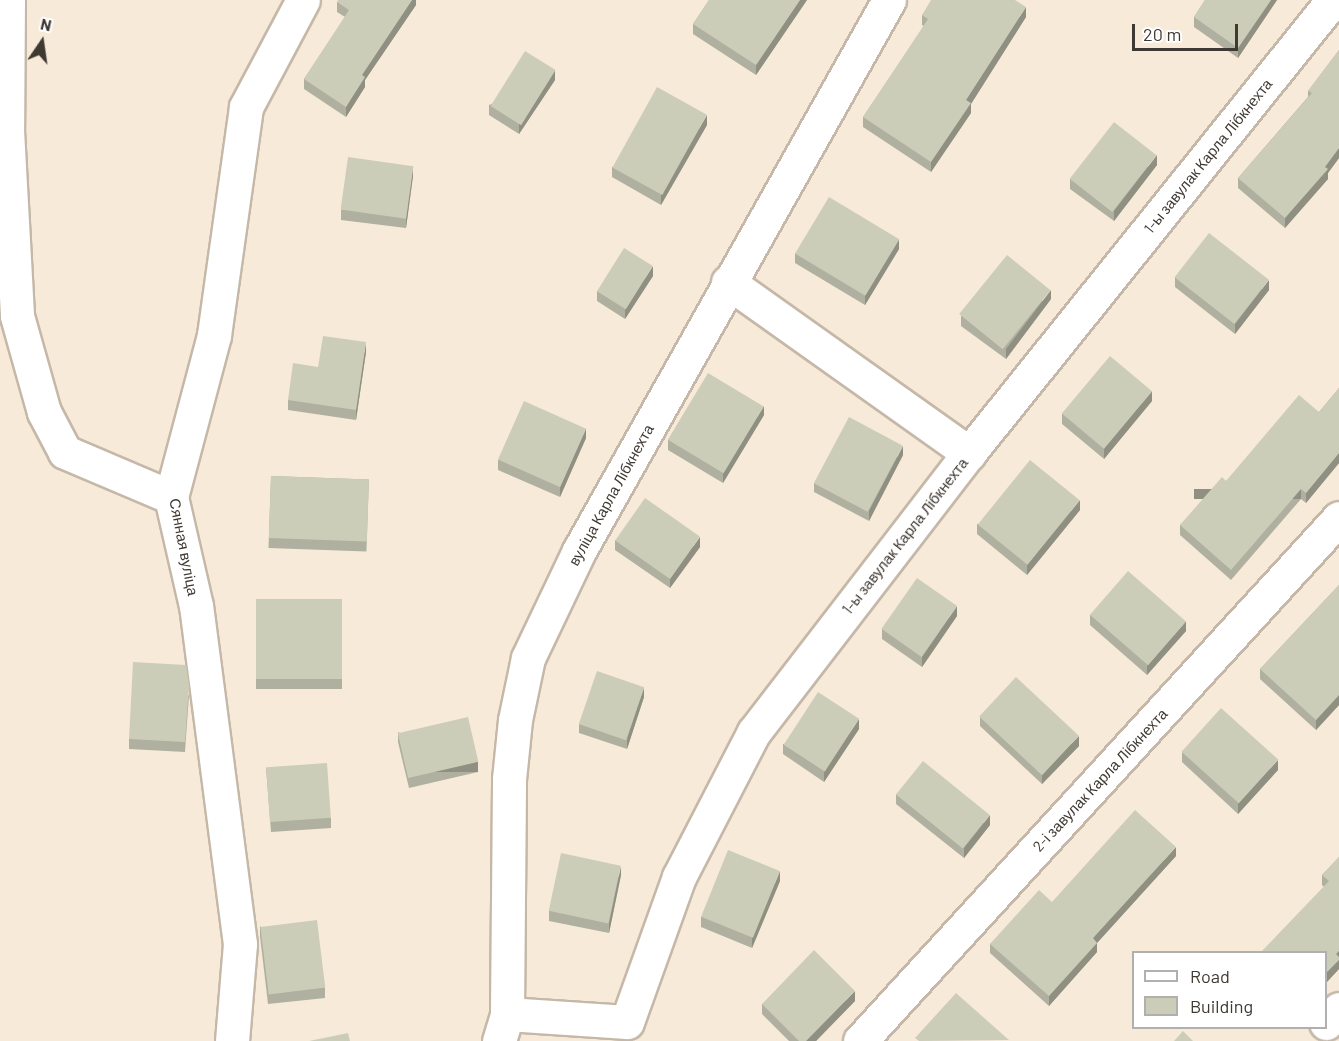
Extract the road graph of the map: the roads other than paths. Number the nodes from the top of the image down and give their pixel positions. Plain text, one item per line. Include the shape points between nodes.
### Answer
1 (8, 0) edge
2 (303, 0) edge
3 (889, 0) edge
4 (1334, 0) edge
5 (728, 282) junction
6 (969, 453) junction
7 (171, 497) junction
8 (1339, 518) edge
9 (1339, 1009) edge
10 (1327, 1022) edge
11 (503, 1028) edge
12 (1321, 1029) edge
13 (232, 1041) edge
14 (860, 1041) edge
15 (1308, 1041) edge

1 - 7 street via 7,130 17,316 44,412 65,452
2 - 7 street, Сянная вуліца via 246,107 214,335
3 - 5 street, вуліца Карла Лібкнехта
4 - 6 street, 1-ы завулак Карла Лібкнехта
5 - 6 street
5 - 11 street, вуліца Карла Лібкнехта via 579,551 528,658 515,720 509,779
6 - 11 street, 1-ы завулак Карла Лібкнехта via 754,732 679,877 627,1022
7 - 13 street, Сянная вуліца via 196,606 240,944
8 - 14 street, 2-і завулак Карла Лібкнехта
9 - 10 street
12 - 15 street

